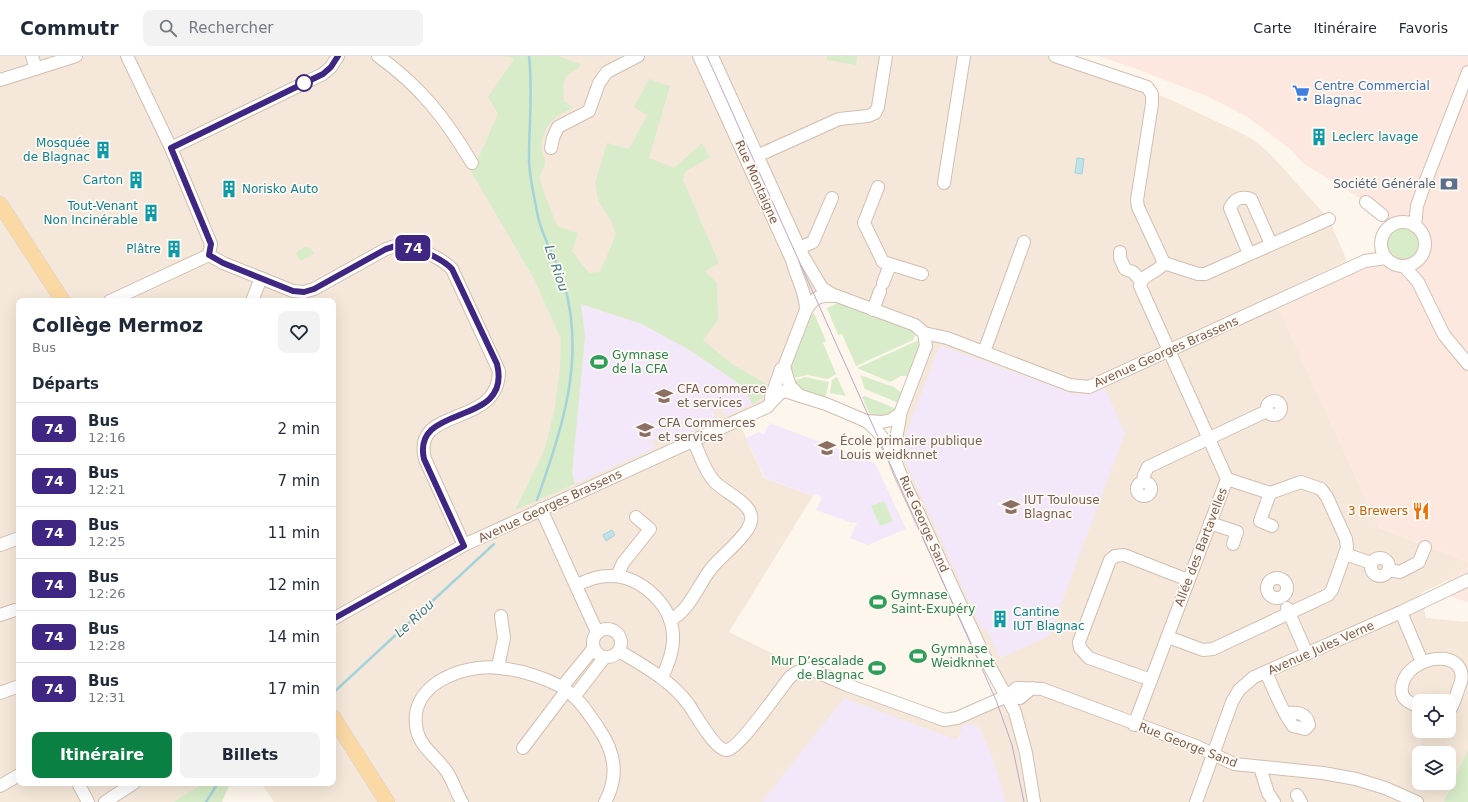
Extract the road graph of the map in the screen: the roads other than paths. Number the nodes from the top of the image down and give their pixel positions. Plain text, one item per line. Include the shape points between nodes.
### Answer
1 (32, 56) edge
2 (76, 56) edge
3 (127, 56) edge
4 (338, 56) edge
5 (378, 56) edge
6 (638, 56) edge
7 (699, 56) edge
8 (712, 56) edge
9 (886, 56) edge
10 (964, 56) edge
11 (1055, 56) edge
12 (36, 69) junction
13 (1468, 72) edge
14 (0, 80) edge
15 (171, 148) junction
16 (551, 148) dead end
17 (757, 156) junction
18 (472, 163) dead end
19 (944, 183) dead end
20 (878, 187) dead end
21 (832, 198) dead end
22 (1366, 202) dead end
23 (0, 204) edge
24 (1382, 215) dead end
25 (1329, 219) dead end
26 (1409, 224) junction
27 (1024, 242) dead end
28 (1381, 242) junction
29 (1271, 244) junction
30 (799, 248) junction
31 (1120, 252) dead end
32 (1249, 254) junction
33 (209, 255) junction
34 (1386, 258) junction
35 (1418, 260) junction
36 (1365, 261) junction
37 (1164, 263) junction
38 (890, 265) junction
39 (1404, 266) junction
40 (922, 274) dead end
41 (261, 278) junction
42 (1141, 280) junction
43 (1418, 282) junction
44 (836, 296) junction
45 (61, 298) edge
46 (116, 298) edge
47 (253, 298) edge
48 (806, 310) junction
49 (873, 310) junction
50 (924, 333) junction
51 (938, 337) junction
52 (926, 346) junction
53 (1169, 350) junction
54 (984, 352) junction
55 (1468, 364) edge
56 (784, 367) junction
57 (801, 397) junction
58 (772, 400) junction
59 (1268, 411) dead end
60 (900, 414) junction
61 (866, 421) junction
62 (1208, 438) junction
63 (693, 440) junction
64 (893, 452) junction
65 (1227, 479) junction
66 (1143, 482) dead end
67 (1270, 493) junction
68 (541, 509) junction
69 (636, 518) dead end
70 (1210, 523) junction
71 (1272, 526) dead end
72 (16, 539) edge
73 (1233, 544) dead end
74 (0, 545) edge
75 (464, 546) junction
76 (1425, 547) dead end
77 (1345, 554) junction
78 (617, 576) junction
79 (1188, 580) junction
80 (1468, 580) edge
81 (577, 585) junction
82 (1282, 598) dead end
83 (15, 610) dead end
84 (1401, 612) junction
85 (1289, 614) junction
86 (0, 615) edge
87 (501, 616) dead end
88 (336, 617) edge
89 (670, 620) junction
90 (597, 632) junction
91 (1168, 637) junction
92 (593, 649) junction
93 (619, 650) junction
94 (1307, 654) junction
95 (604, 658) junction
96 (1422, 662) junction
97 (498, 667) junction
98 (1266, 672) junction
99 (662, 678) junction
100 (1151, 680) junction
101 (16, 687) edge
102 (568, 692) junction
103 (0, 693) edge
104 (1456, 694) edge
105 (1007, 696) junction
106 (1412, 704) edge
107 (1285, 713) dead end
108 (336, 722) edge
109 (1134, 725) junction
110 (523, 748) dead end
111 (1212, 754) junction
112 (1260, 767) junction
113 (16, 777) edge
114 (0, 786) edge
115 (80, 786) edge
116 (129, 786) edge
117 (88, 802) edge
118 (105, 802) edge
119 (387, 802) edge
120 (462, 802) edge
121 (605, 802) edge
122 (1034, 802) edge
123 (1196, 802) edge
124 (1274, 802) edge
125 (1418, 802) edge

1 - 12 street
2 - 12 street
3 - 15 street
4 - 15 street via 323,74
5 - 18 street via 398,70 442,116
6 - 16 street via 607,72 599,83 589,111 558,127
7 - 48 street, Rue Montaigne via 792,260 805,295
8 - 17 street, Rue Montaigne
9 - 17 street via 875,113 839,119
10 - 19 street
11 - 37 street via 1147,87 1152,94 1137,200
12 - 14 street
13 - 26 street
15 - 33 street via 211,244
17 - 30 street, Rue Montaigne
20 - 38 street via 864,222 883,262
21 - 30 street via 813,242
22 - 24 street
23 - 45 main road
25 - 29 street
26 - 28 street via 1395,224 1387,229
26 - 35 street via 1424,236 1425,247
27 - 54 street
28 - 34 street
28 - 36 street, Avenue Georges Brassens
29 - 32 street
29 - 32 street via 1251,199 1243,197 1234,201 1230,208
30 - 44 street, Rue Montaigne via 822,288
31 - 42 street via 1125,269 1134,272
32 - 37 street via 1205,274
33 - 41 street
33 - 46 street
34 - 36 street, Avenue Georges Brassens
34 - 39 street via 1394,264
35 - 39 street
35 - 43 street
36 - 53 street, Avenue Georges Brassens
37 - 42 street via 1160,269
38 - 40 street
38 - 49 street
39 - 43 street
41 - 47 street
41 - 75 street via 293,291 304,292 386,249 399,245 442,260 452,269 499,371 497,386 489,399 481,406 435,426 423,440 424,459
42 - 53 street, Allée des Bartavelles via 1143,294
43 - 55 street via 1444,335
44 - 48 street via 817,298
44 - 49 street
48 - 56 street
49 - 50 street via 915,326
50 - 51 street, Avenue Georges Brassens
50 - 52 street
51 - 52 street
51 - 54 street, Avenue Georges Brassens
52 - 60 street
53 - 54 street, Avenue Georges Brassens via 1099,383 1080,387
53 - 62 street, Allée des Bartavelles
56 - 57 street via 790,386
56 - 58 street via 781,369
57 - 58 street, Avenue Georges Brassens via 785,391
57 - 61 street via 826,404
58 - 63 street, Avenue Georges Brassens via 767,407
59 - 62 street
60 - 61 street via 887,422
60 - 64 street
61 - 64 street, Rue George Sand via 880,433
62 - 65 street, Allée des Bartavelles
62 - 66 street via 1148,467
63 - 68 street, Avenue Georges Brassens
63 - 89 street via 708,472 721,488 745,503 751,518 750,525 742,537 711,569 686,608
64 - 105 street, Rue George Sand via 899,471 986,660
65 - 67 street
65 - 70 street, Allée des Bartavelles
67 - 71 street via 1260,522
67 - 77 street via 1301,482 1321,488 1346,539
68 - 75 street, Avenue Georges Brassens
68 - 81 street
69 - 78 street via 650,529 623,563
70 - 73 street via 1237,532
70 - 79 street, Allée des Bartavelles
72 - 74 street
75 - 88 street, Avenue Georges Brassens
76 - 77 street via 1420,562 1400,572 1388,570 1384,575 1378,576 1373,573 1371,564
77 - 85 street via 1328,595
78 - 81 street via 599,576
78 - 89 street via 650,591
79 - 91 street, Allée des Bartavelles
79 - 100 street via 1124,555 1116,556 1110,560 1079,642 1080,648 1089,658
80 - 84 street, Avenue Jules Verne
81 - 90 street
82 - 85 street
83 - 86 street
84 - 94 street, Avenue Jules Verne
84 - 96 street
85 - 91 street via 1213,649 1203,650
85 - 94 street
87 - 97 street via 504,638
89 - 99 street via 673,645
90 - 92 street via 592,643
90 - 93 street via 608,629 618,634 621,645
91 - 100 street, Allée des Bartavelles
92 - 95 street
92 - 102 street
93 - 95 street via 615,655
93 - 99 street
94 - 98 street, Avenue Jules Verne
95 - 102 street
96 - 104 street via 1436,659 1460,664 1462,678
96 - 106 street via 1407,675 1401,691 1406,702
97 - 102 street via 535,676
97 - 120 street via 464,671 438,681 427,690 416,709 417,731 421,741 448,772
98 - 107 street
98 - 111 street, Avenue Jules Verne via 1246,683 1235,696
99 - 105 street via 680,694 716,745 725,750 741,741 790,676 804,669 810,669 846,685 944,720 957,718
100 - 109 street, Allée des Bartavelles
101 - 103 street
102 - 110 street
102 - 121 street via 607,740 613,756 613,781
105 - 109 street, Rue George Sand via 1017,688 1042,689
105 - 122 street via 1016,712
108 - 119 main road
109 - 111 street, Rue George Sand
111 - 112 street, Rue George Sand via 1234,764
111 - 123 street, Avenue Jules Verne via 1210,767
112 - 124 street via 1268,793
112 - 125 street, Rue George Sand via 1356,779
113 - 114 street
115 - 117 street
116 - 118 street

